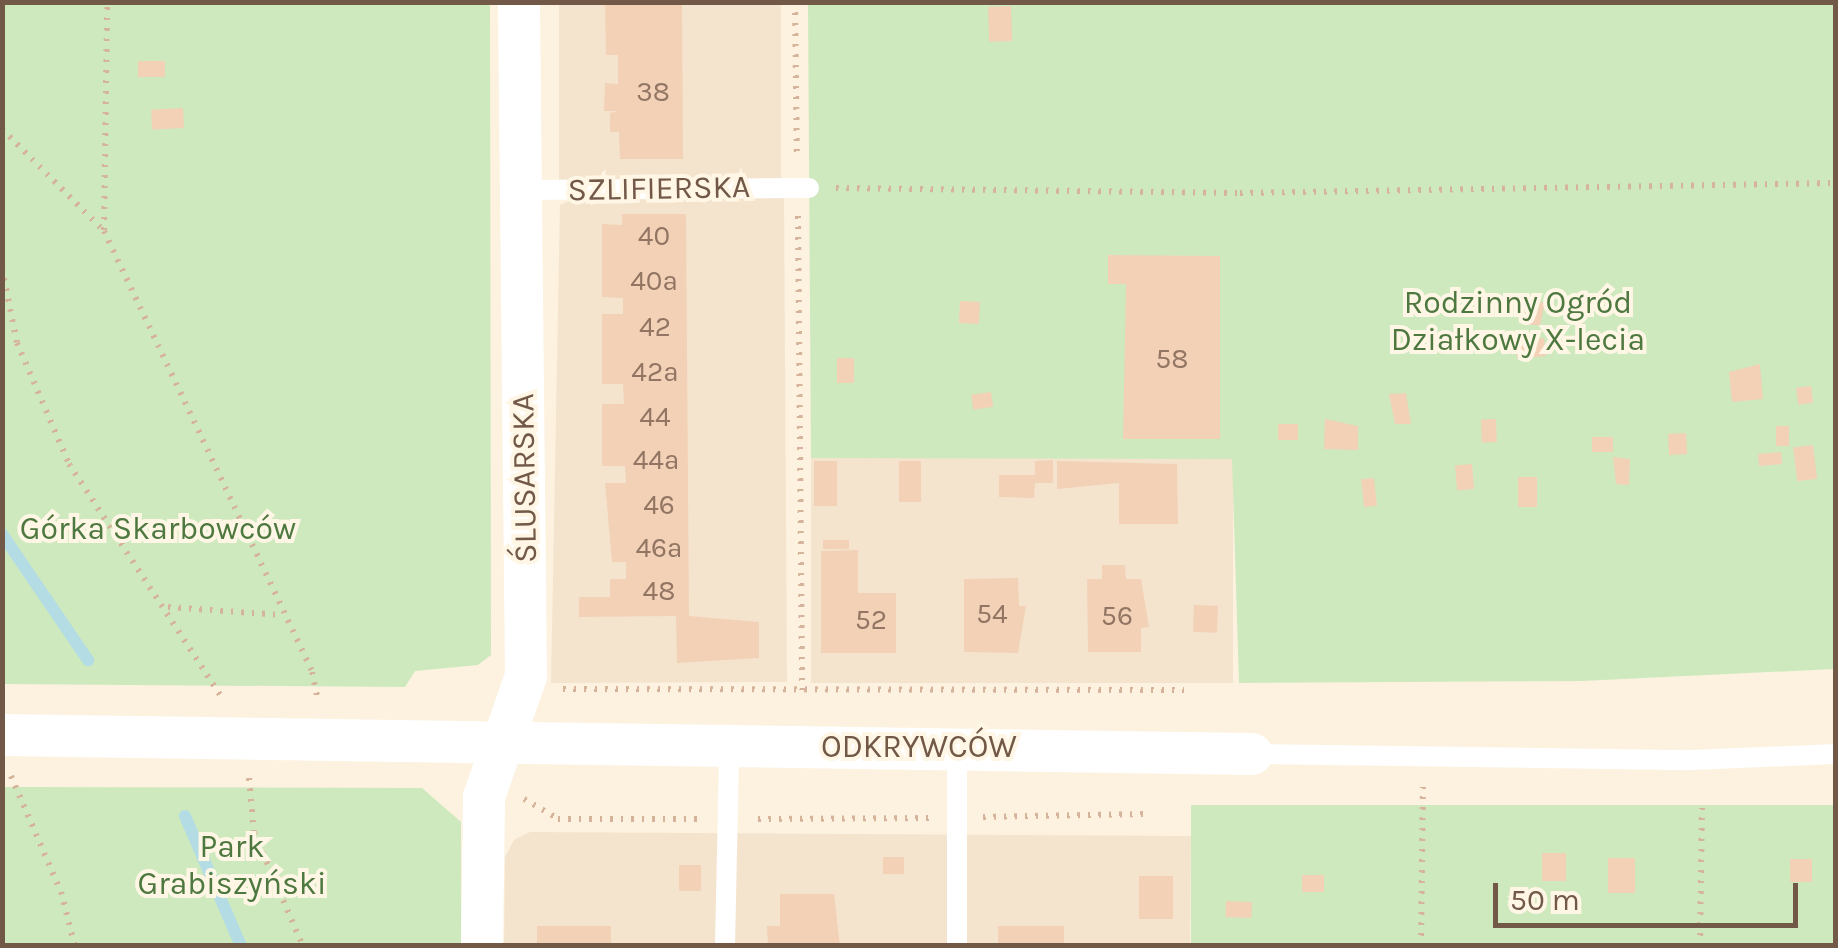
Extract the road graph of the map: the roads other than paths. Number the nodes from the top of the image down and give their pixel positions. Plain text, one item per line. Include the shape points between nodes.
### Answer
1 (519, 2) edge
2 (803, 188) road end
3 (520, 190) junction
4 (957, 745) junction
5 (503, 746) junction
6 (729, 748) junction
7 (5, 749) edge
8 (1252, 754) joint
9 (1836, 754) edge
10 (482, 946) edge
11 (725, 946) edge
12 (957, 946) edge

1 - 3 street, ŚLUSARSKA
2 - 3 lane, SZLIFIERSKA
3 - 5 street, ŚLUSARSKA via 526,676
4 - 6 street, ODKRYWCÓW
4 - 8 street, ODKRYWCÓW
4 - 12 lane
5 - 6 street, ODKRYWCÓW
5 - 7 street, ODKRYWCÓW via 249,735
5 - 10 street, ŚLUSARSKA via 484,797
6 - 11 lane
8 - 9 lane, ODKRYWCÓW via 1692,760

